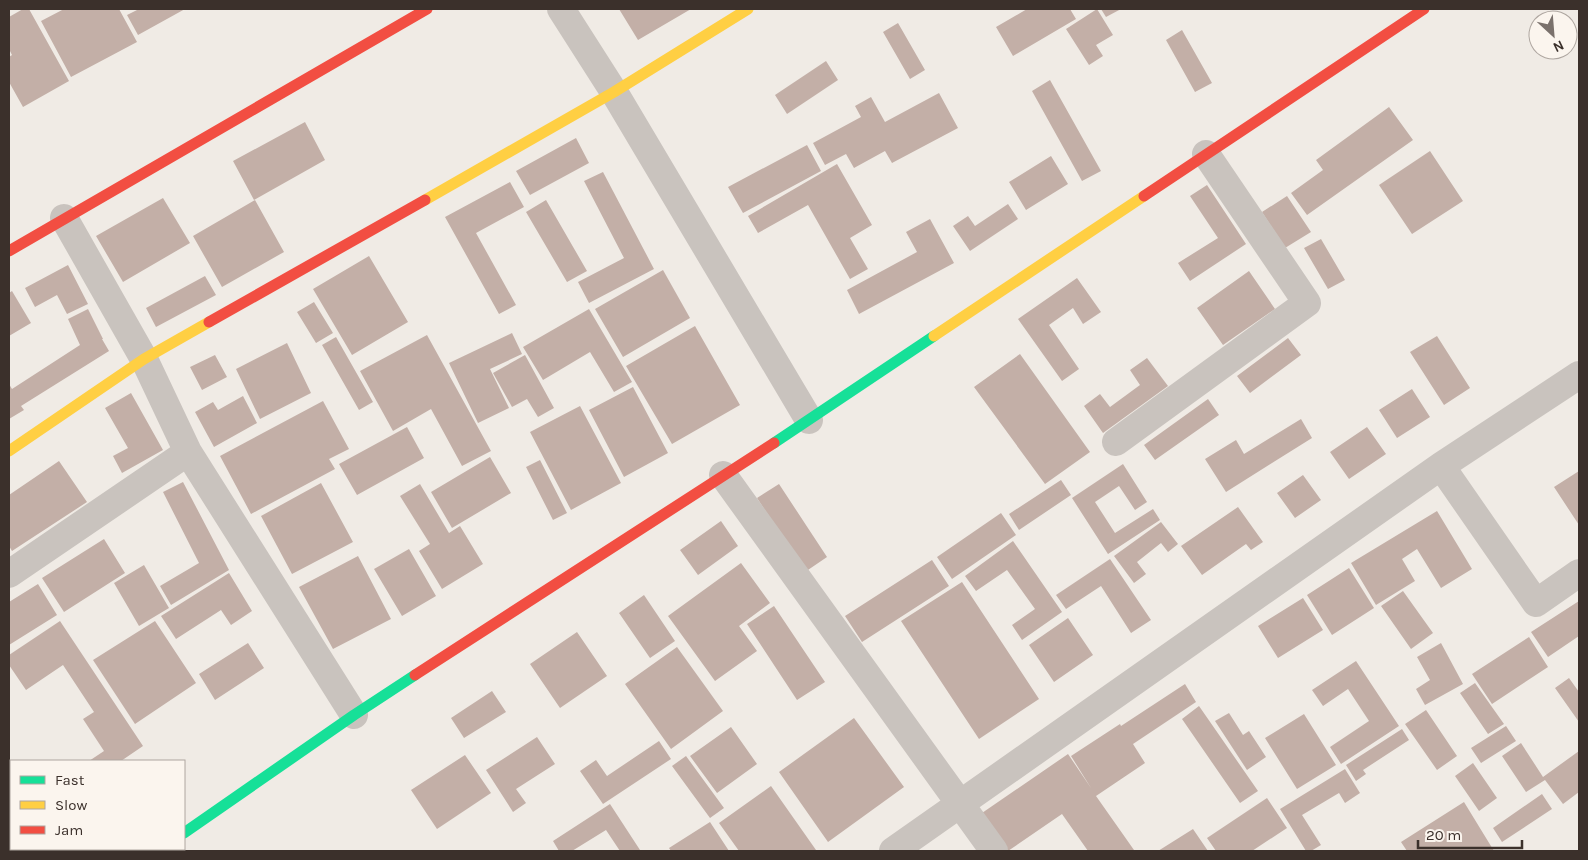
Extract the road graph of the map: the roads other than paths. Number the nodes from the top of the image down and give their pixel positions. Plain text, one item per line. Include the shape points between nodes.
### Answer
1 (428, 9) edge
2 (562, 9) edge
3 (748, 9) edge
4 (1424, 9) edge
5 (614, 92) junction
6 (1206, 154) junction
7 (64, 218) junction
8 (9, 251) edge
9 (144, 359) junction
10 (1579, 375) edge
11 (809, 420) junction
12 (1116, 442) dead end
13 (9, 451) edge
14 (188, 452) junction
15 (1441, 466) junction
16 (723, 475) junction
17 (1579, 573) edge
18 (9, 574) edge
19 (354, 715) junction
20 (960, 804) junction
21 (185, 832) edge
22 (893, 851) edge
23 (994, 851) edge

1 - 7 street
2 - 5 street
3 - 5 street
4 - 6 street
5 - 9 street
5 - 11 street
6 - 11 street
6 - 12 street via 1307,303
7 - 8 street
7 - 9 street
9 - 13 street
9 - 14 street
10 - 15 street
11 - 16 street
14 - 18 street
14 - 19 street
15 - 17 street via 1536,603
15 - 20 street
16 - 19 street
16 - 20 street
19 - 21 street
20 - 22 street
20 - 23 street

